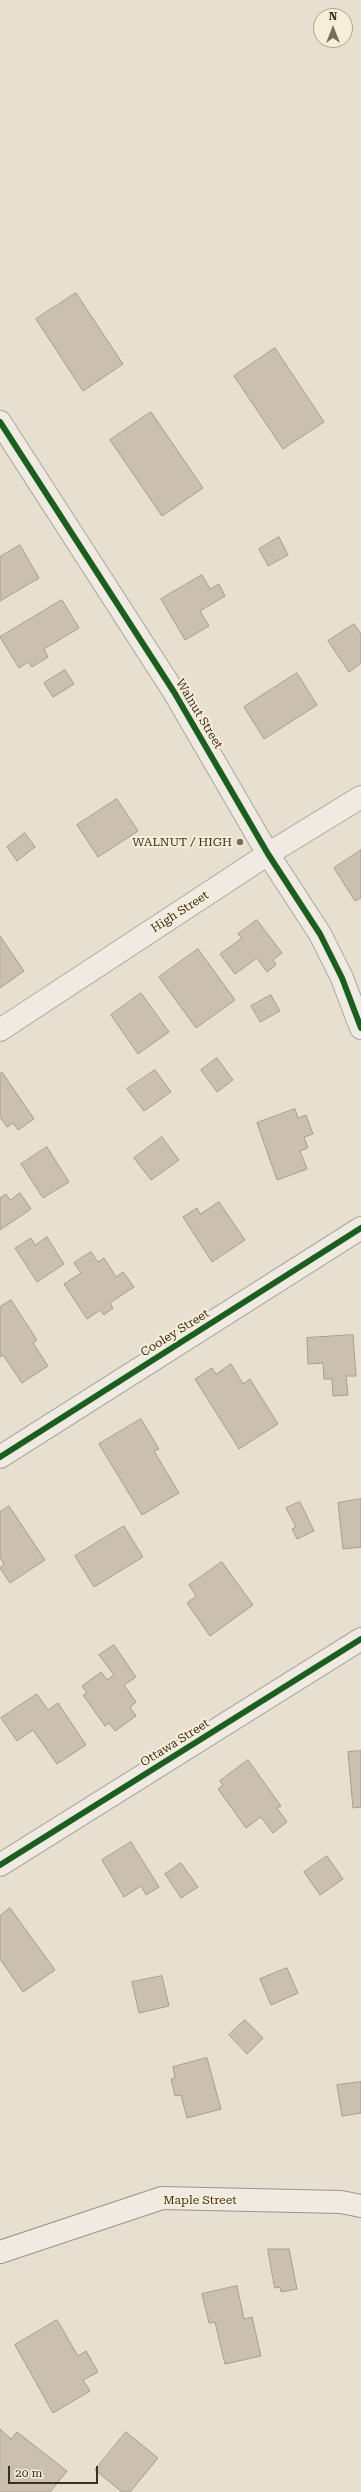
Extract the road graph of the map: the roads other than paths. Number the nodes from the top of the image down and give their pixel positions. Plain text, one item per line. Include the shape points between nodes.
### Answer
1 (0, 422) edge
2 (361, 797) edge
3 (268, 854) junction
4 (361, 1028) edge
5 (0, 1030) edge
6 (361, 1228) edge
7 (0, 1457) edge
8 (361, 1639) edge
9 (0, 1865) edge
10 (361, 2206) edge
11 (0, 2252) edge

1 - 3 street, Walnut Street via 174,692
2 - 3 street, High Street
3 - 4 street, Walnut Street via 320,934 342,978
3 - 5 street, High Street
6 - 7 street, Cooley Street
8 - 9 street, Ottawa Street
10 - 11 street, Maple Street via 341,2202 162,2198

